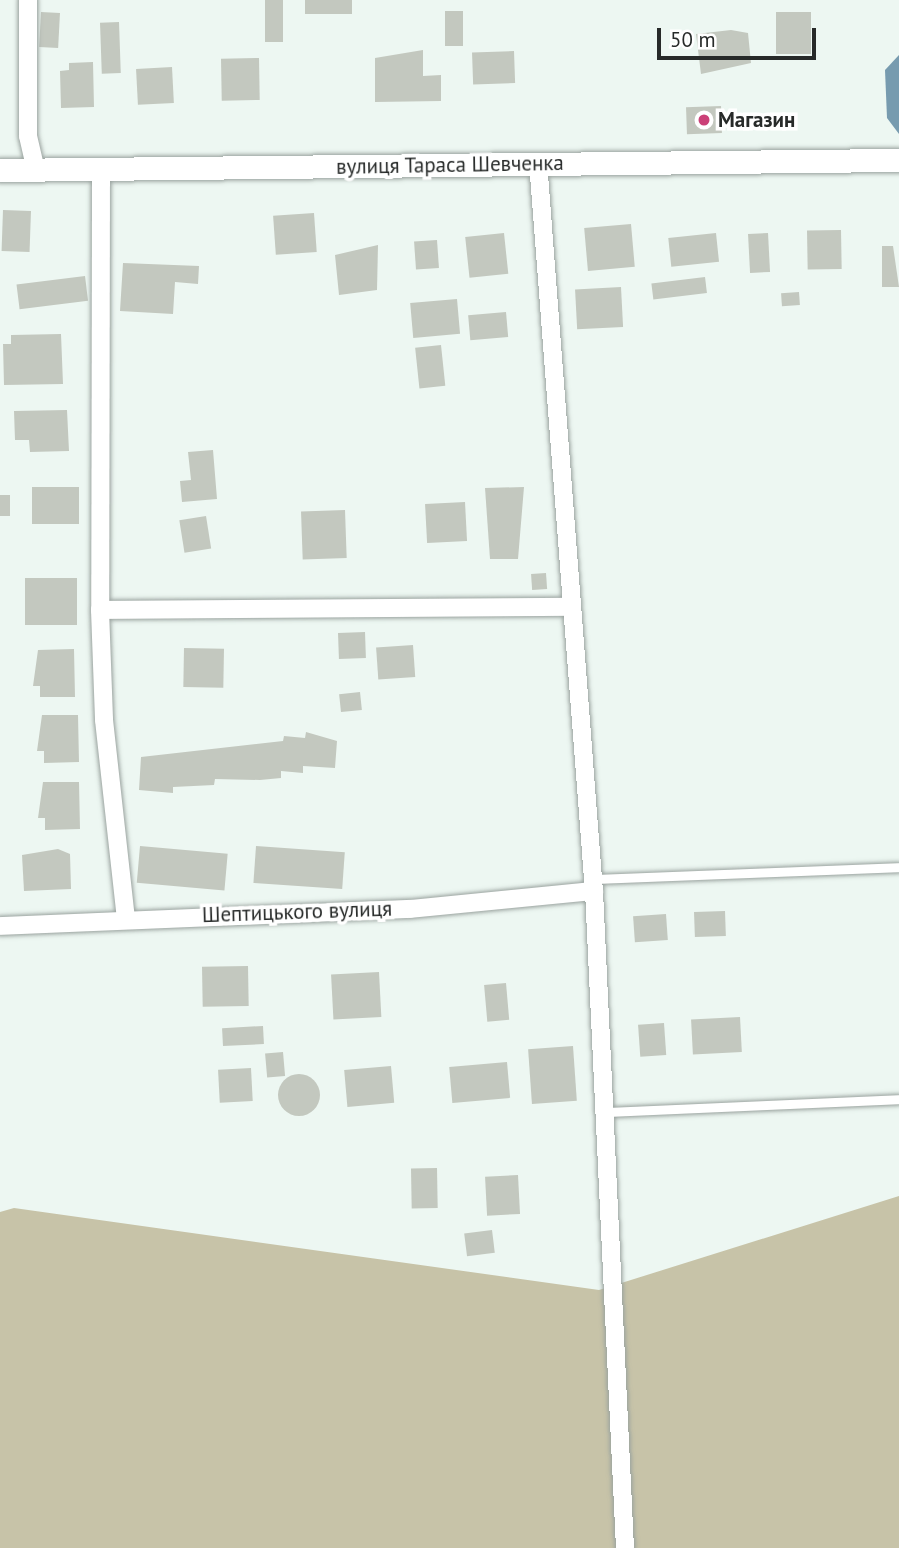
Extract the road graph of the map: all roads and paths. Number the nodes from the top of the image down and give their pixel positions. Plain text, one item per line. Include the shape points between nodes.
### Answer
1 (28, 0) edge
2 (899, 160) edge
3 (538, 162) junction
4 (101, 169) junction
5 (0, 170) edge
6 (36, 170) junction
7 (569, 607) junction
8 (100, 610) junction
9 (899, 867) edge
10 (594, 885) junction
11 (126, 919) junction
12 (0, 926) edge
13 (899, 1099) edge
14 (606, 1112) junction
15 (625, 1548) edge

1 - 6 street via 28,136
2 - 3 street, вулиця Тараса Шевченка
3 - 4 street, вулиця Тараса Шевченка
3 - 7 street
4 - 6 street, вулиця Тараса Шевченка
4 - 8 street
5 - 6 street, вулиця Тараса Шевченка
7 - 8 street
7 - 10 street
8 - 11 street via 104,720
9 - 10 lane
10 - 11 street, Шептицького вулиця via 410,909
10 - 14 street
11 - 12 street, Шептицького вулиця
13 - 14 lane
14 - 15 street

